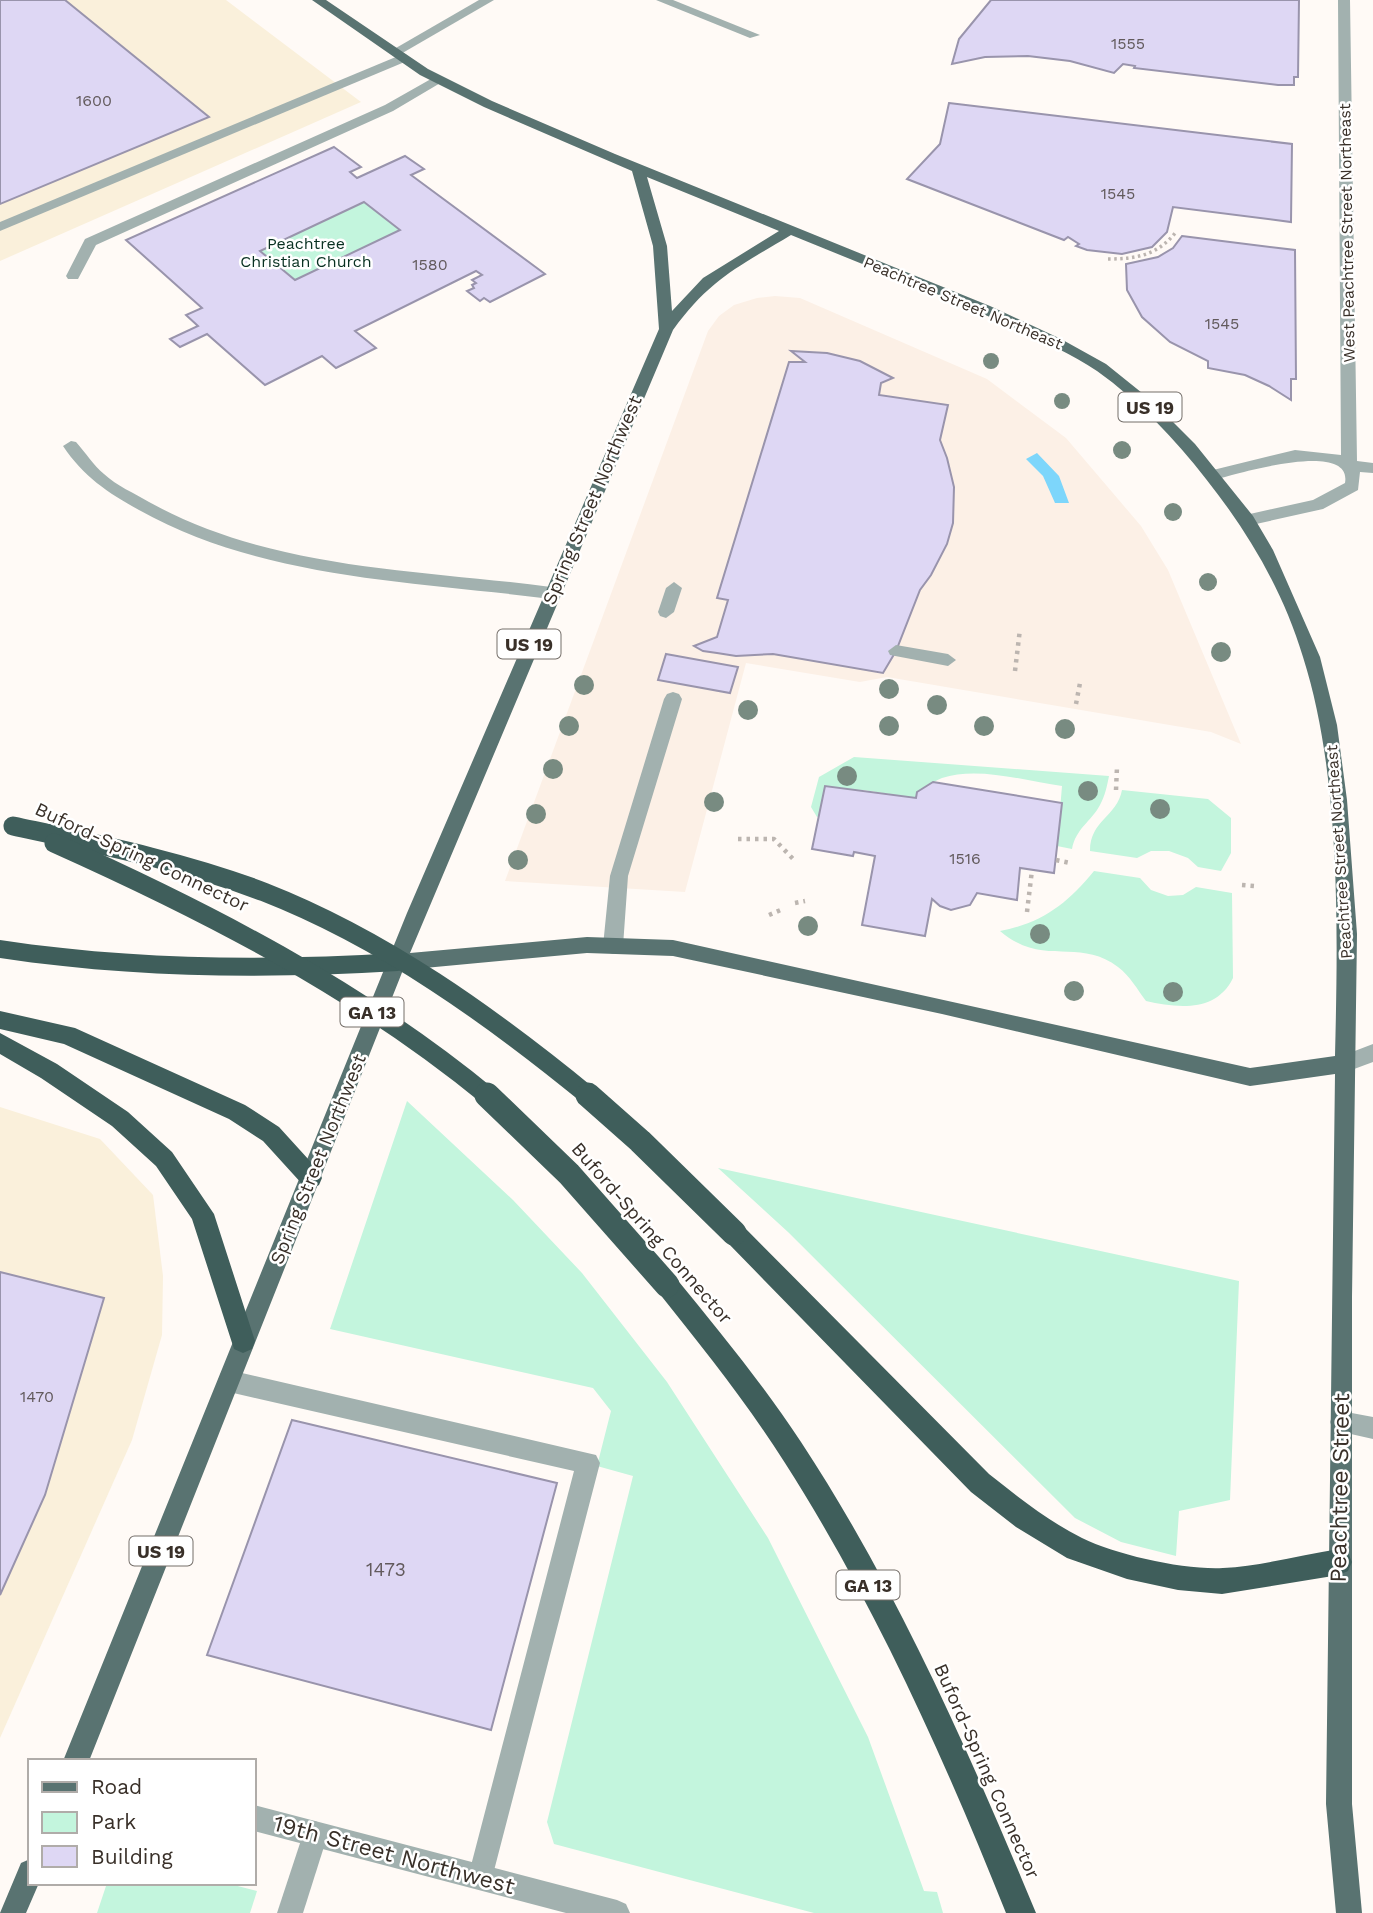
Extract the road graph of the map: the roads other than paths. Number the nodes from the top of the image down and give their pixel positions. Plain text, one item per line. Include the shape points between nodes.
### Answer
1 (318, 0) edge
2 (488, 0) edge
3 (662, 0) edge
4 (1344, 0) edge
5 (754, 35) dead end
6 (399, 55) junction
7 (439, 79) junction
8 (638, 169) junction
9 (0, 227) edge
10 (790, 230) junction
11 (72, 276) dead end
12 (666, 329) junction
13 (71, 446) dead end
14 (1349, 466) junction
15 (1373, 468) edge
16 (1213, 475) junction
17 (1247, 520) junction
18 (674, 588) dead end
19 (551, 593) junction
20 (666, 612) dead end
21 (896, 651) dead end
22 (948, 660) dead end
23 (673, 699) dead end
24 (7, 824) edge
25 (613, 946) junction
26 (0, 949) edge
27 (398, 962) junction
28 (0, 1020) edge
29 (0, 1043) edge
30 (1373, 1053) edge
31 (1346, 1063) junction
32 (1373, 1064) edge
33 (311, 1178) junction
34 (243, 1341) junction
35 (229, 1381) junction
36 (1341, 1422) junction
37 (1373, 1428) edge
38 (1339, 1562) junction
39 (77, 1759) edge
40 (256, 1819) edge
41 (315, 1834) junction
42 (28, 1877) edge
43 (481, 1877) junction
44 (13, 1913) edge
45 (290, 1913) edge
46 (617, 1913) edge
47 (1021, 1913) edge
48 (1349, 1913) edge

1 - 6 main road, Peachtree Street Northeast / US 19
2 - 6 street
3 - 5 street
4 - 14 street, West Peachtree Street Northeast
6 - 7 main road, Peachtree Street Northeast / US 19
6 - 9 street
7 - 8 main road, Peachtree Street Northeast / US 19
7 - 11 street via 389,108 90,242
8 - 10 main road, Peachtree Street Northeast / US 19
8 - 12 main road, Spring Street Northwest / US 19 via 660,246
10 - 12 main road, Spring Street Northwest via 735,261 696,291
10 - 16 main road, Peachtree Street Northeast / US 19 via 985,309 1101,367 1156,412
12 - 19 main road, Spring Street Northwest / US 19
13 - 19 street via 96,476 196,534 380,575
14 - 15 street
14 - 16 street via 1334,458 1295,455
14 - 17 street, West Peachtree Street Northeast via 1354,475 1352,486 1342,493 1317,505
16 - 17 main road, Peachtree Street Northeast / US 19
17 - 31 main road, Peachtree Street Northeast / US 19 via 1295,613 1312,657 1328,725 1347,944
18 - 20 street
19 - 27 main road, Spring Street Northwest / US 19
21 - 22 street
23 - 25 street via 619,876
24 - 38 highway, bridge via 136,852 255,888 371,942 476,1008 668,1164 980,1483 1076,1549 1127,1566 1222,1581
24 - 47 highway, Buford-Spring Connector / GA 13, bridge via 154,887 243,932 394,1026 460,1073 589,1194 743,1382 808,1477 952,1748
25 - 27 main road
25 - 31 main road via 673,948 1250,1077
26 - 27 highway via 70,961 179,967 313,968
27 - 33 main road, Spring Street Northwest / US 19
28 - 33 highway via 67,1035 237,1111 271,1134
29 - 34 highway via 120,1119 164,1159 202,1214
30 - 31 street
31 - 32 street
31 - 36 main road, Peachtree Street / US 19
33 - 34 main road, Spring Street Northwest / US 19
34 - 35 main road, Spring Street Northwest / US 19
35 - 39 main road, Spring Street Northwest / US 19
35 - 43 street via 588,1464
36 - 37 street
36 - 38 main road, Peachtree Street / US 19
38 - 48 main road, Peachtree Street / US 19 via 1339,1804
40 - 41 street, 19th Street Northwest
41 - 43 street, 19th Street Northwest
41 - 45 street
42 - 44 main road
43 - 46 street, 19th Street Northwest

